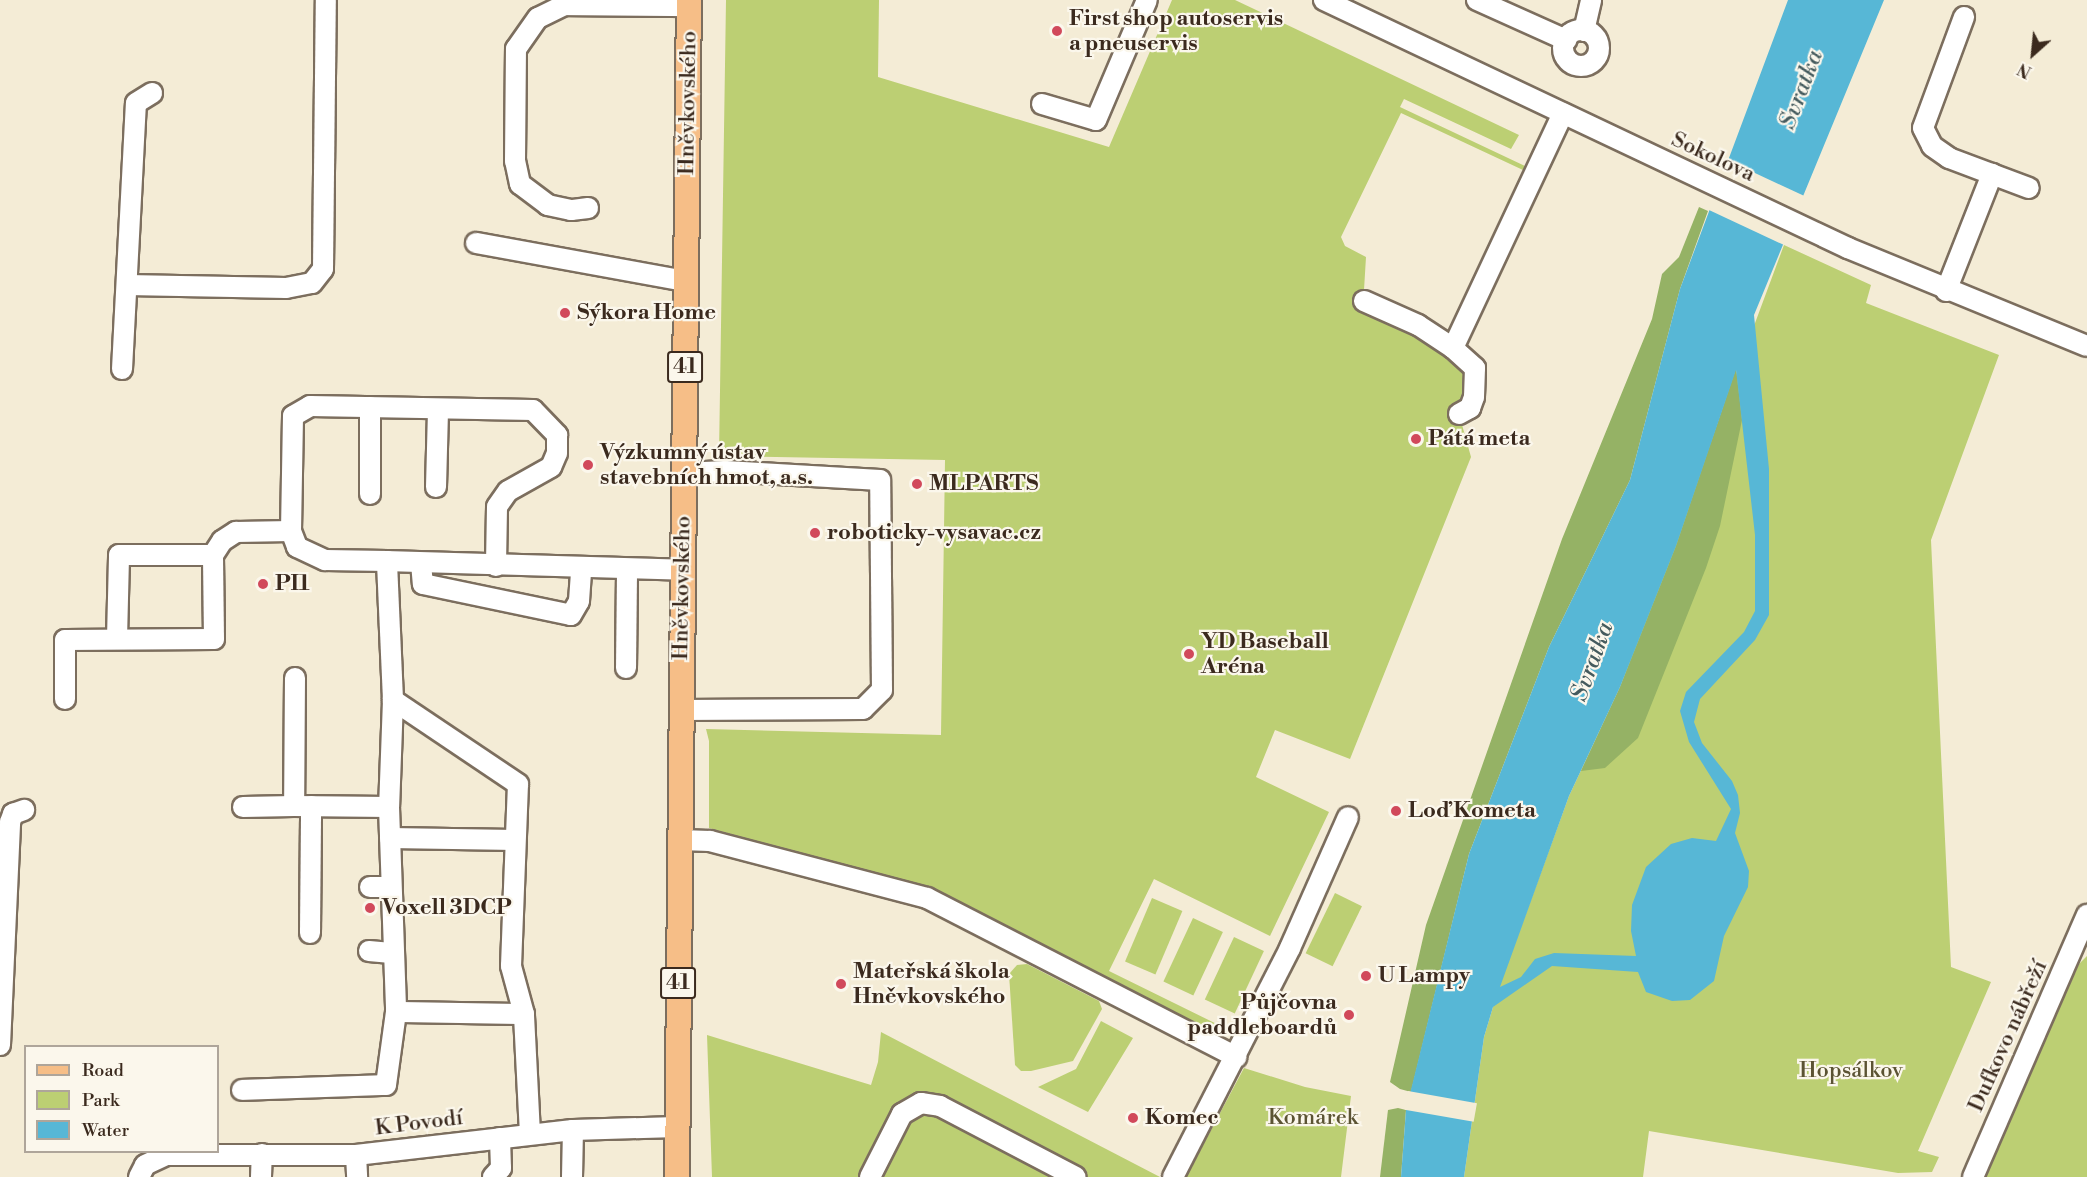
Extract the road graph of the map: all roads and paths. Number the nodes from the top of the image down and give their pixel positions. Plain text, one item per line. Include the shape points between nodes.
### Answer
1 (326, 0) edge
2 (1147, 0) edge
3 (1324, 0) edge
4 (1477, 0) edge
5 (1591, 0) edge
6 (689, 3) edge
7 (1964, 17) dead end
8 (1584, 31) junction
9 (1566, 40) junction
10 (152, 93) dead end
11 (1042, 104) dead end
12 (1563, 113) junction
13 (1992, 174) junction
14 (2030, 188) dead end
15 (588, 208) dead end
16 (476, 243) dead end
17 (686, 281) junction
18 (127, 285) junction
19 (1946, 291) junction
20 (1364, 301) dead end
21 (2087, 346) edge
22 (1453, 348) junction
23 (122, 369) dead end
24 (370, 407) junction
25 (438, 409) junction
26 (1459, 414) dead end
27 (684, 473) junction
28 (436, 487) dead end
29 (370, 494) dead end
30 (291, 531) junction
31 (213, 555) junction
32 (387, 561) junction
33 (421, 563) junction
34 (496, 566) junction
35 (581, 569) junction
36 (627, 570) junction
37 (682, 570) junction
38 (117, 639) junction
39 (626, 668) dead end
40 (295, 678) dead end
41 (65, 699) dead end
42 (393, 700) junction
43 (681, 710) junction
44 (302, 806) junction
45 (243, 807) dead end
46 (388, 807) junction
47 (24, 810) dead end
48 (1348, 817) dead end
49 (390, 838) junction
50 (515, 840) junction
51 (680, 840) junction
52 (370, 887) dead end
53 (392, 887) junction
54 (2087, 915) edge
55 (310, 933) dead end
56 (369, 951) dead end
57 (394, 952) junction
58 (396, 1012) junction
59 (524, 1014) junction
60 (0, 1045) edge
61 (1236, 1057) junction
62 (242, 1090) dead end
63 (677, 1127) junction
64 (573, 1130) junction
65 (530, 1134) junction
66 (500, 1138) junction
67 (262, 1154) junction
68 (356, 1155) junction
69 (139, 1177) edge
70 (261, 1177) edge
71 (357, 1177) edge
72 (493, 1177) edge
73 (572, 1177) edge
74 (677, 1177) edge
75 (870, 1177) edge
76 (1076, 1177) edge
77 (1173, 1177) edge
78 (1972, 1177) edge

1 - 18 street via 324,269 312,283 286,288
2 - 11 street via 1096,120
3 - 12 street, Sokolova
4 - 9 street
5 - 8 street
6 - 15 street via 565,5 538,18 516,49 515,161 520,184 548,205 571,210
6 - 17 main road, Hněvkovského / 41
7 - 13 street via 1923,128 1932,146 1949,158
8 - 9 street via 1574,32
8 - 9 street via 1594,36 1599,46 1597,57 1588,64 1578,66 1569,61 1564,51
10 - 18 street via 136,103
12 - 19 street, Sokolova
12 - 22 street
13 - 14 street
13 - 19 street
16 - 17 street
17 - 27 main road, Hněvkovského / 41
18 - 23 street
19 - 21 street, Sokolova
20 - 22 street via 1418,325
22 - 26 street via 1475,368 1474,397 1470,408
24 - 25 street
24 - 29 street
24 - 30 street via 310,406 293,416
25 - 28 street
25 - 34 street via 533,410 557,435 557,453 551,466 508,491 497,507
27 - 37 main road, Hněvkovského / 41
27 - 43 street via 725,471 880,480 882,690 863,709
30 - 31 street via 236,532 222,541
30 - 32 street via 297,547 325,560
31 - 38 street via 119,555
31 - 38 street via 214,639
32 - 33 street
32 - 42 street
33 - 34 street
33 - 35 street via 423,584 571,615 579,601
34 - 35 street
35 - 36 street
36 - 37 street
36 - 39 street
37 - 43 main road, Hněvkovského / 41
38 - 41 street via 64,640
40 - 44 street
42 - 46 street
42 - 50 street via 518,784
43 - 51 main road, Hněvkovského / 41
44 - 45 street
44 - 46 street
44 - 55 street
46 - 49 street
47 - 60 street via 13,814 10,822
48 - 61 street
49 - 50 street
49 - 53 street
50 - 59 street via 511,966
51 - 61 street via 710,841 927,898
51 - 63 main road, Hněvkovského / 41
52 - 53 street
53 - 57 street
54 - 78 street, Dufkovo nábřeží
56 - 57 street
57 - 58 street
58 - 59 street
58 - 62 street via 386,1084
59 - 65 street
61 - 77 street
63 - 64 street, K Povodí
63 - 74 main road, Hněvkovského / 41
64 - 65 street, K Povodí
64 - 73 street
65 - 66 street, K Povodí
66 - 68 street, K Povodí
66 - 72 street via 501,1168
67 - 68 street, K Povodí
67 - 69 street, K Povodí via 166,1155 145,1165
67 - 70 street
68 - 71 street
75 - 76 street via 902,1114 921,1103 940,1106

